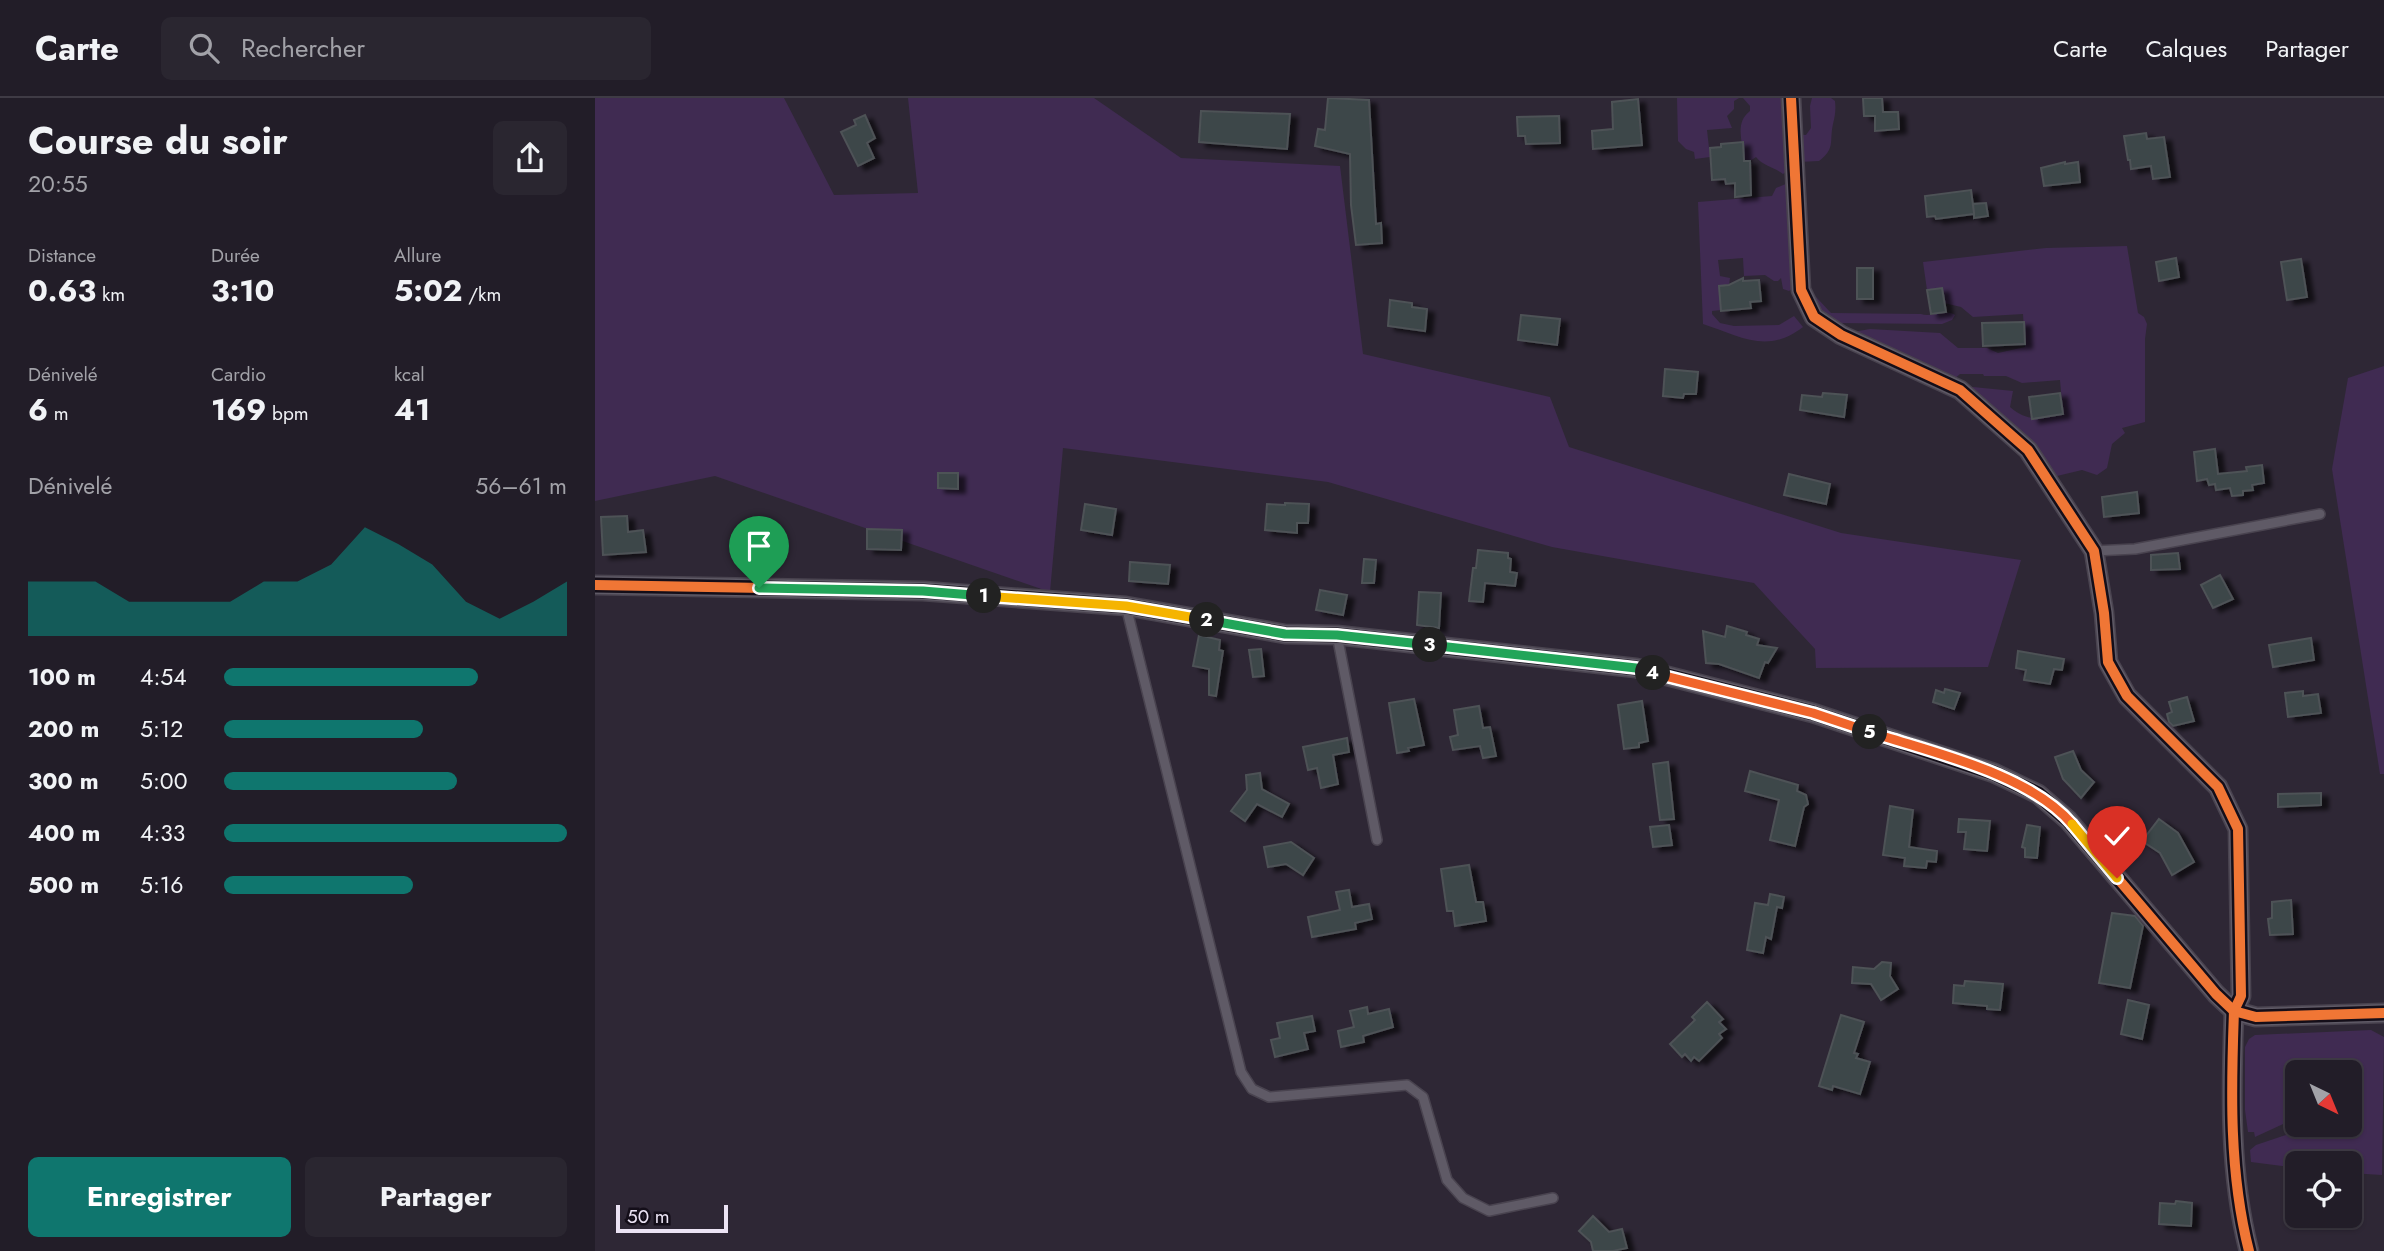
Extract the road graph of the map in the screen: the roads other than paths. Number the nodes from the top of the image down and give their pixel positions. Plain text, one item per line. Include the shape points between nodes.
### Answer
1 (1791, 98) edge
2 (2320, 514) dead end
3 (2094, 551) junction
4 (595, 585) edge
5 (1126, 606) junction
6 (1337, 635) junction
7 (1377, 840) dead end
8 (2234, 1011) junction
9 (2384, 1013) edge
10 (1553, 1198) dead end
11 (2249, 1251) edge

1 - 3 street via 1801,290 1814,317 1842,335 1960,390 2028,450
2 - 3 lane via 2135,549
3 - 8 street via 2108,662 2127,696 2218,787 2238,829 2241,996
4 - 5 street via 923,591
5 - 6 street via 1285,634
5 - 10 lane via 1241,1073 1252,1089 1269,1097 1407,1085 1423,1097 1447,1180 1464,1198 1489,1211
6 - 7 lane
6 - 8 street via 1636,668 1813,713 1994,773 2038,794 2068,820
8 - 9 street via 2256,1017
8 - 11 street via 2233,1157

